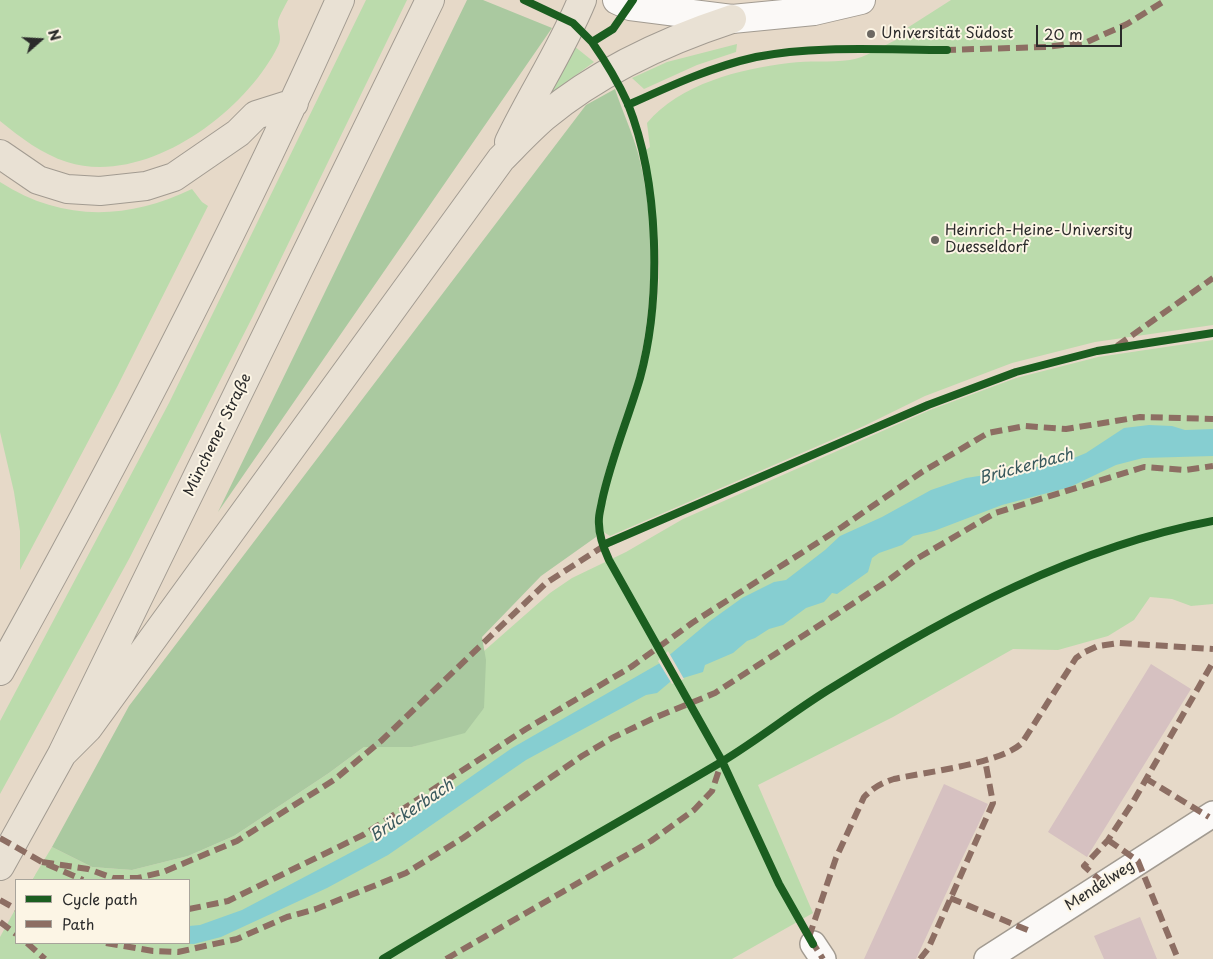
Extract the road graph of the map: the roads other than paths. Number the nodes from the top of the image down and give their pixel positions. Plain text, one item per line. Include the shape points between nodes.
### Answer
1 (340, 0) edge
2 (430, 0) edge
3 (582, 0) edge
4 (617, 0) edge
5 (861, 0) edge
6 (732, 18) junction
7 (294, 103) junction
8 (0, 154) edge
9 (501, 159) junction
10 (0, 671) edge
11 (62, 754) junction
12 (1213, 814) edge
13 (0, 866) edge
14 (987, 959) edge

1 - 7 highway
2 - 11 highway, Münchener Straße
3 - 9 highway
4 - 6 street via 630,6
5 - 6 street via 814,11
6 - 9 highway via 656,47 596,80 545,117
7 - 8 highway via 256,115 238,133 174,178 146,186 100,191 67,189 38,180
7 - 10 highway via 188,320 72,542
9 - 11 highway via 88,728
11 - 13 highway, Münchener Straße
12 - 14 street, Mendelweg

